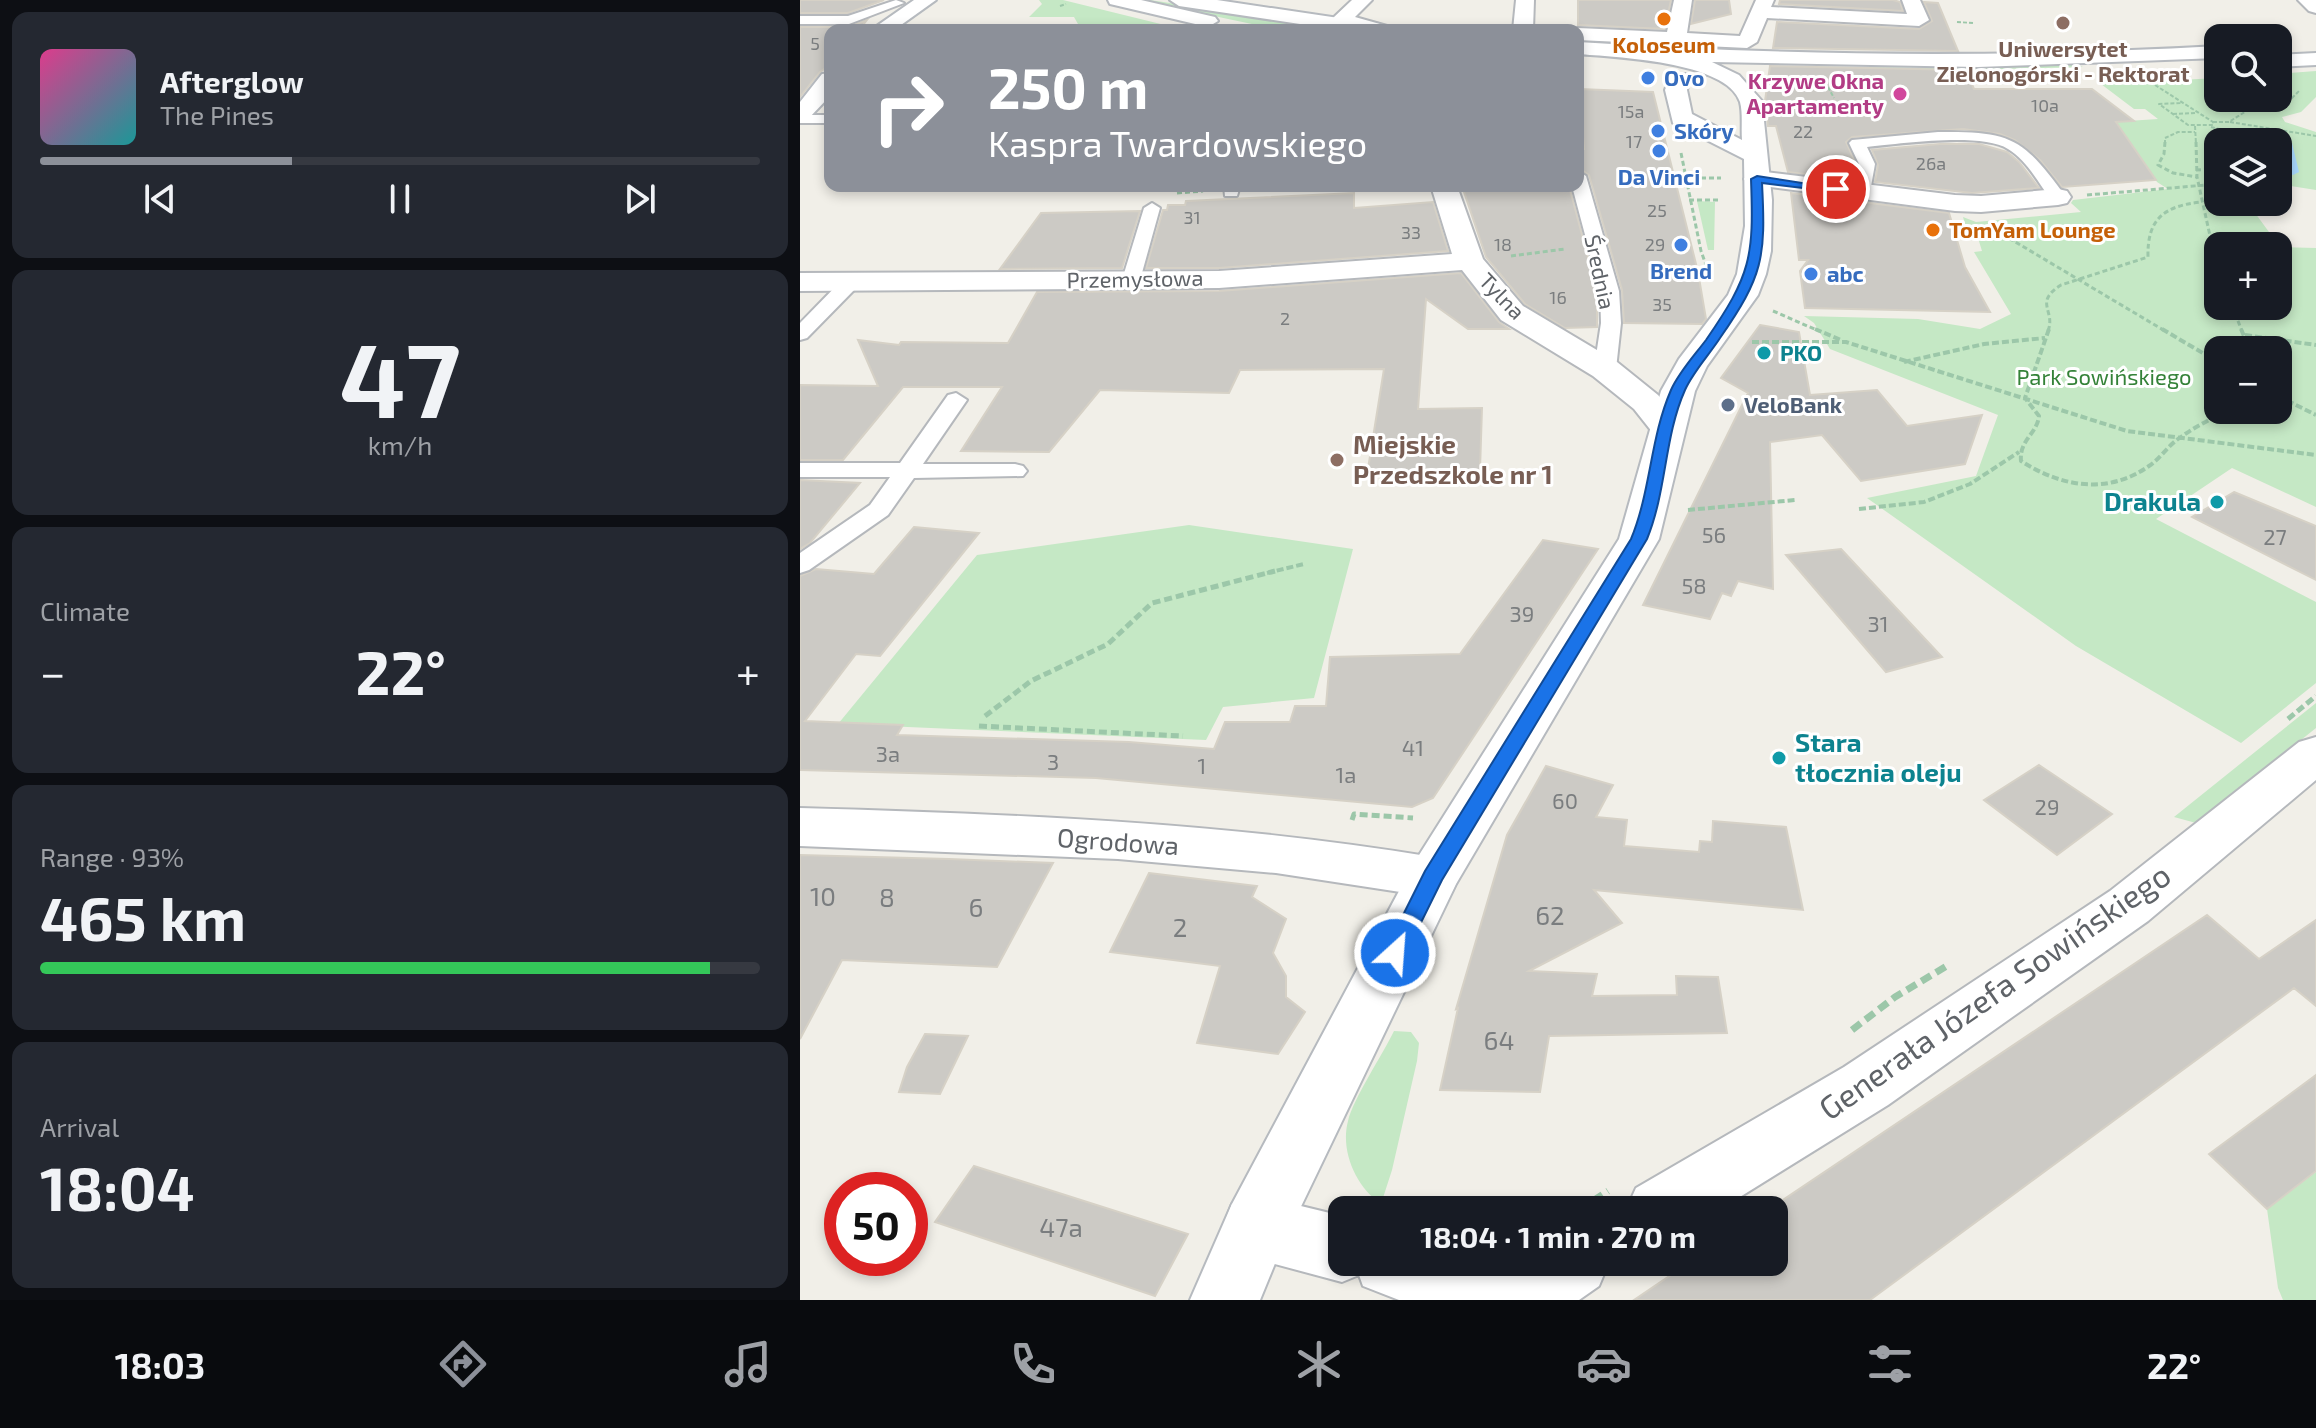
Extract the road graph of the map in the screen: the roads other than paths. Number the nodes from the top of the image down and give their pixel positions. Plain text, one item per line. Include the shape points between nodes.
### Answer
1 (878, 0) edge
2 (1117, 0) edge
3 (1179, 0) edge
4 (1363, 0) edge
5 (1525, 0) edge
6 (1911, 0) edge
7 (2307, 0) edge
8 (914, 3) edge
9 (1682, 6) edge
10 (2316, 7) edge
11 (1762, 9) edge
12 (1705, 13) dead end
13 (1733, 14) dead end
14 (800, 20) edge
15 (888, 24) edge
16 (1226, 24) edge
17 (1339, 24) edge
18 (1352, 24) edge
19 (1523, 24) edge
20 (1584, 34) edge
21 (1676, 39) junction
22 (2316, 46) edge
23 (2292, 47) edge
24 (1584, 49) edge
25 (2204, 54) edge
26 (1644, 59) junction
27 (1761, 59) junction
28 (2316, 59) edge
29 (2292, 60) edge
30 (1584, 62) edge
31 (2102, 65) junction
32 (2204, 66) edge
33 (1708, 68) junction
34 (1679, 79) junction
35 (1820, 79) junction
36 (824, 87) edge
37 (1762, 90) junction
38 (800, 117) edge
39 (824, 119) edge
40 (1755, 167) junction
41 (1446, 192) edge
42 (1580, 192) edge
43 (1862, 192) junction
44 (2058, 197) joint
45 (1152, 208) dead end
46 (1469, 261) junction
47 (1131, 280) junction
48 (800, 282) edge
49 (851, 282) junction
50 (800, 334) edge
51 (1605, 369) junction
52 (1685, 378) junction
53 (956, 400) dead end
54 (1665, 426) junction
55 (800, 470) edge
56 (905, 471) junction
57 (1015, 471) dead end
58 (800, 565) edge
59 (2301, 738) edge
60 (800, 827) edge
61 (1433, 877) junction
62 (1643, 1196) edge
63 (1256, 1227) junction
64 (1328, 1245) edge
65 (1426, 1276) edge
66 (1554, 1276) edge
67 (1225, 1300) edge
68 (1494, 1300) edge
69 (1519, 1300) edge

1 - 8 lane
2 - 16 main road
3 - 17 main road
4 - 18 main road via 1343,18
5 - 19 main road
6 - 11 main road via 1919,20
7 - 10 main road
8 - 14 lane via 849,20
8 - 15 main road
9 - 12 main road
9 - 21 main road
11 - 13 main road
11 - 21 main road via 1747,42
20 - 21 main road
22 - 23 main road
24 - 26 main road
25 - 31 main road
26 - 27 main road
26 - 30 main road
26 - 33 main road
26 - 34 main road
27 - 31 main road
27 - 33 main road
28 - 29 main road
31 - 32 main road
31 - 35 main road
33 - 34 main road
33 - 35 main road
33 - 37 main road
34 - 40 main road via 1681,118
35 - 37 main road
36 - 38 main road
37 - 40 main road
38 - 39 lane
40 - 43 main road
40 - 52 main road via 1755,262 1745,290
41 - 46 main road, Tylna
42 - 51 lane, Średnia via 1611,307
43 - 44 main road via 1955,203
43 - 44 lane via 1867,164 1857,143 1977,137 2011,143
45 - 47 lane
46 - 47 main road, Przemysłowa via 1380,272
46 - 51 main road, Tylna via 1512,313
47 - 49 main road, Przemysłowa
48 - 49 main road, Przemysłowa
49 - 50 lane
51 - 52 main road
51 - 54 main road via 1646,402
52 - 54 main road
53 - 56 lane
54 - 61 main road via 1655,495 1639,539
55 - 56 lane
56 - 57 lane
56 - 58 lane via 879,510
59 - 62 main road, Generała Józefa Sowińskiego via 2129,906 1866,1086
60 - 61 main road, Ogrodowa via 1246,851 1339,859
61 - 63 main road
63 - 64 main road
63 - 67 main road
65 - 68 main road
66 - 69 main road

